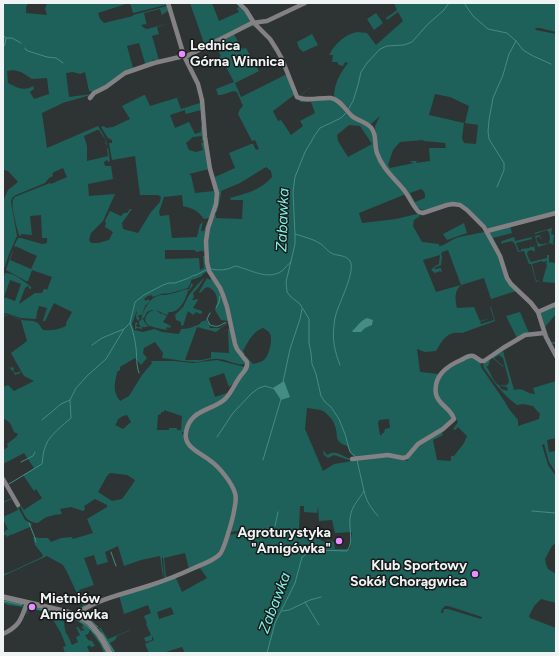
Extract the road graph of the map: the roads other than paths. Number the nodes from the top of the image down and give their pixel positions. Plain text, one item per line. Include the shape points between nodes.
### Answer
1 (168, 3) edge
2 (239, 3) edge
3 (305, 3) edge
4 (254, 23) junction
5 (185, 56) junction
6 (90, 98) dead end
7 (556, 213) edge
8 (487, 231) junction
9 (556, 304) edge
10 (538, 312) junction
11 (544, 333) junction
12 (556, 356) edge
13 (355, 458) dead end
14 (3, 479) edge
15 (18, 505) dead end
16 (3, 598) edge
17 (27, 603) junction
18 (75, 615) junction
19 (3, 634) edge
20 (110, 653) edge

1 - 5 street
2 - 4 street
3 - 4 street via 267,21
4 - 5 street
4 - 8 street via 277,50 298,97 333,99 340,102 355,118 371,127 379,157 417,210 423,213 453,204 460,205
5 - 6 street via 125,73
5 - 18 street via 201,93 204,137 217,193 206,241 208,268 223,295 235,344 247,364 228,396 192,419 186,435 187,443 193,450 214,463 230,483 235,494 234,513 224,548 217,557 175,576 107,599
7 - 8 street
8 - 10 street via 510,284
9 - 10 street
10 - 11 street
11 - 12 street
11 - 13 street via 525,336 484,361 481,362 471,356 446,368 438,378 436,395 454,419 418,444 407,457 388,455
14 - 15 street
16 - 17 street
17 - 18 street
17 - 19 street via 18,624
18 - 20 street via 96,630

